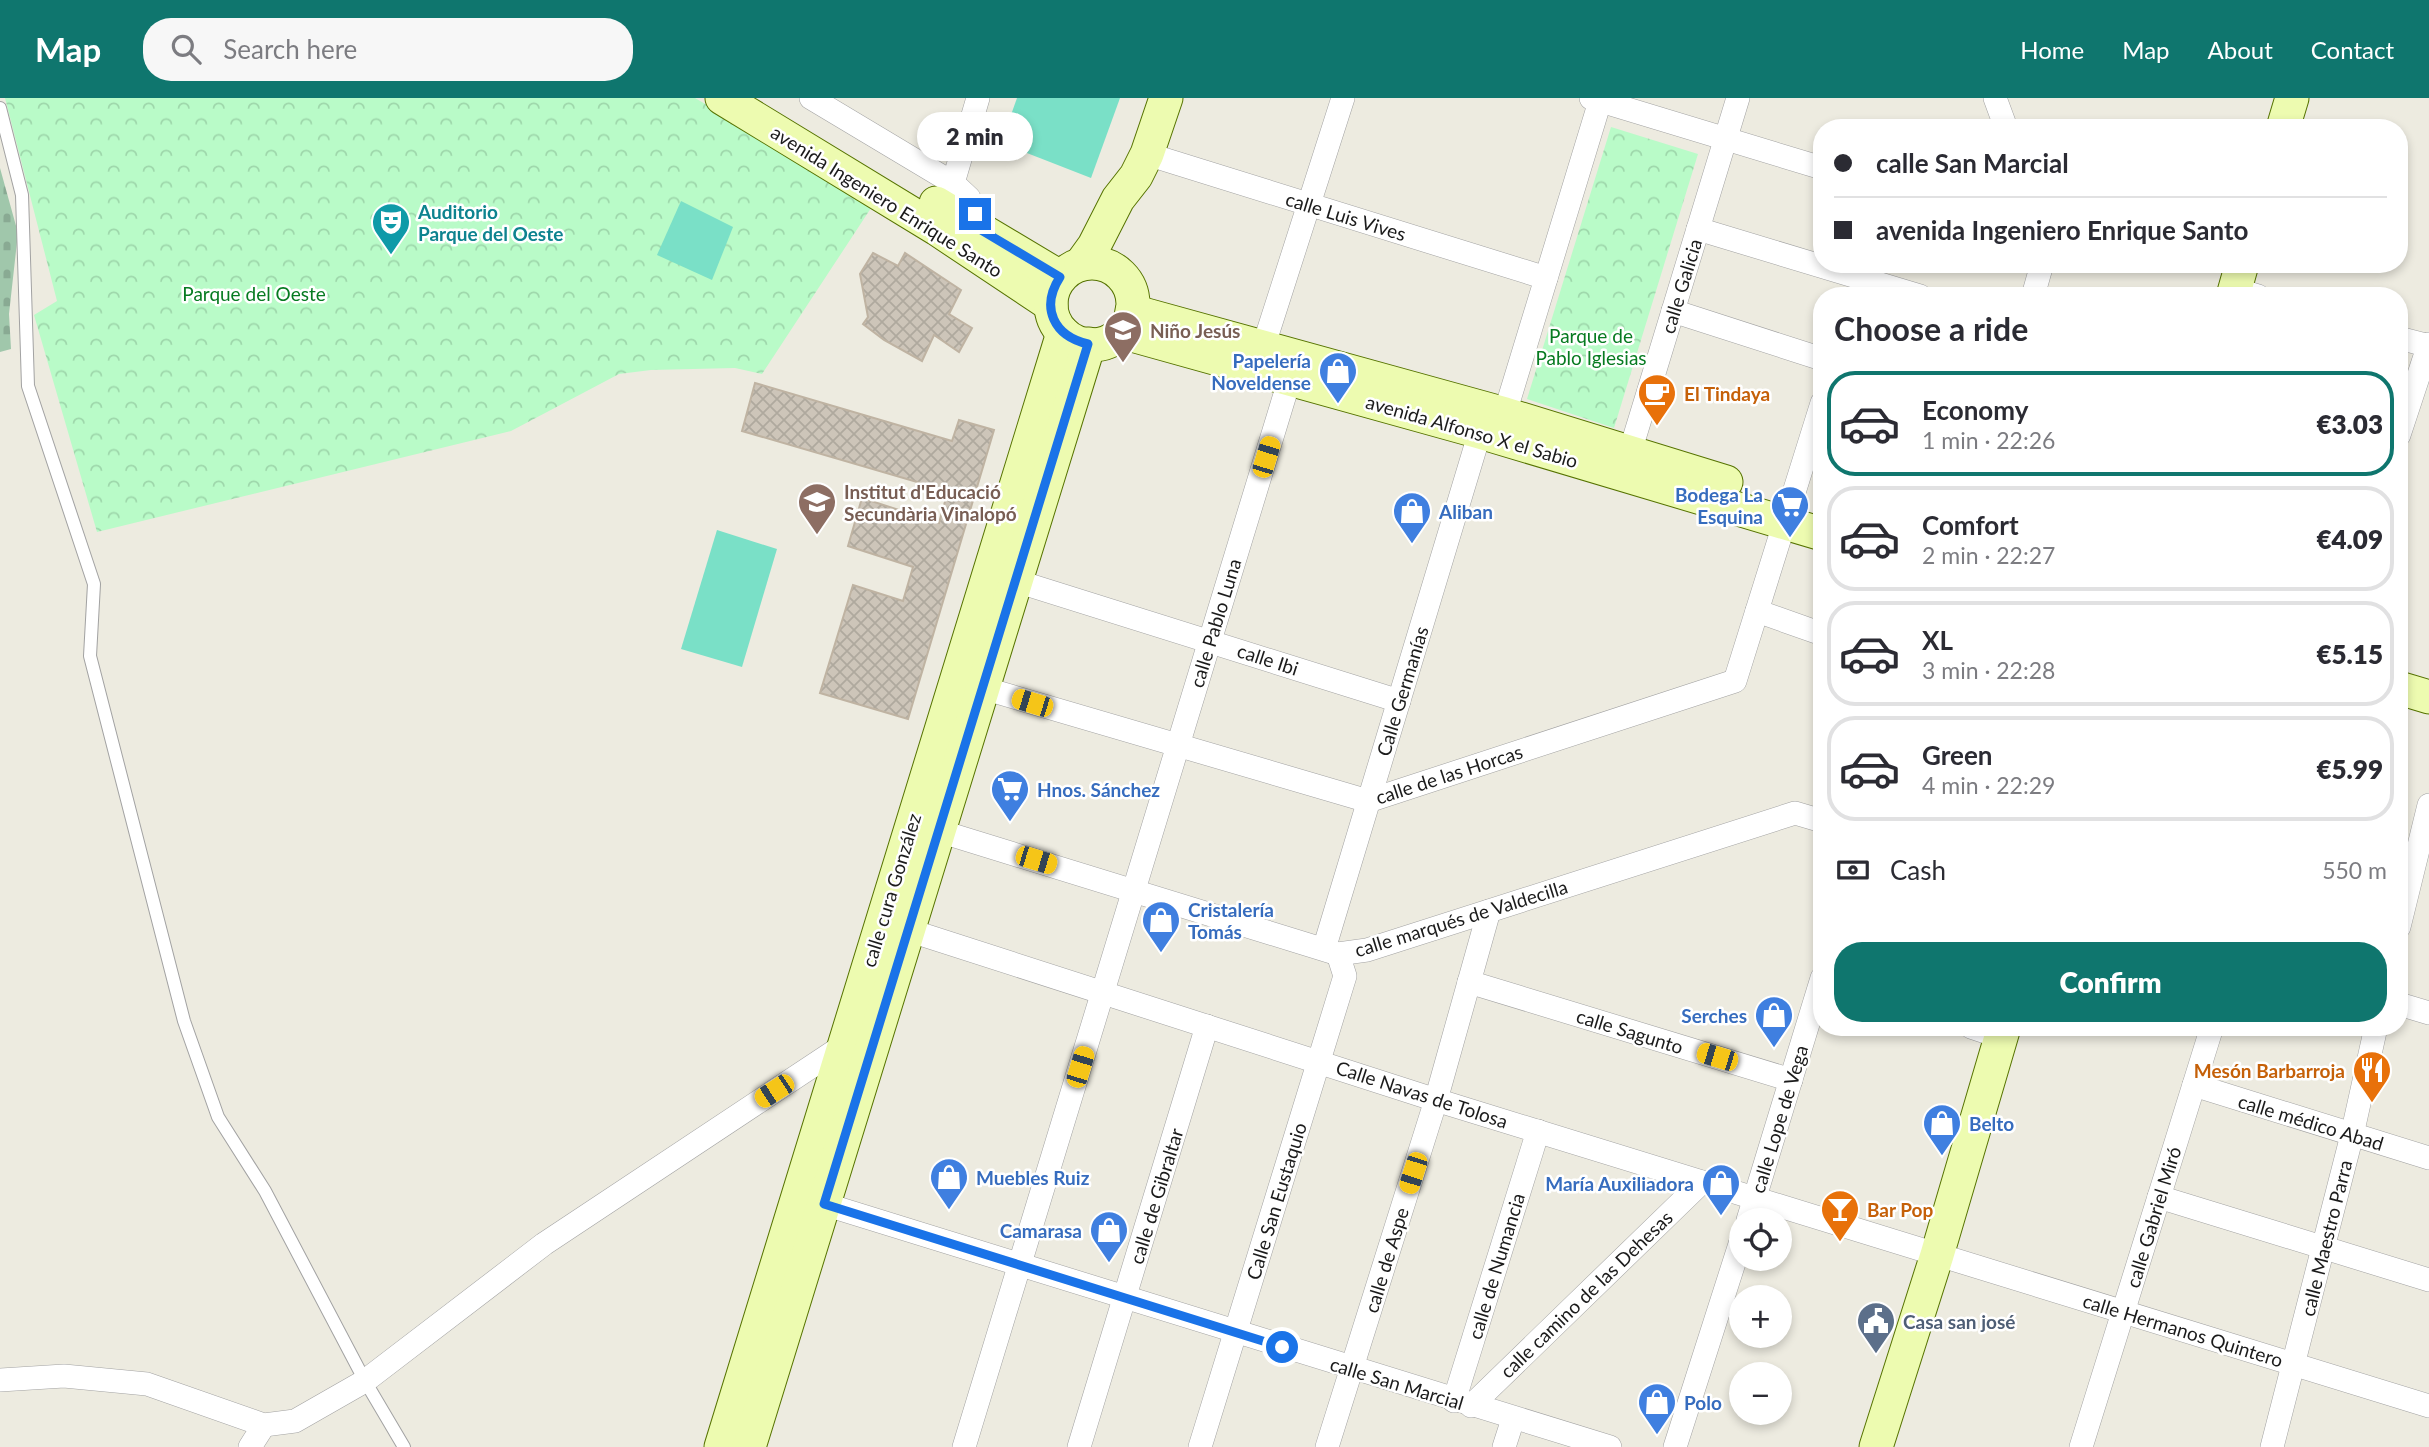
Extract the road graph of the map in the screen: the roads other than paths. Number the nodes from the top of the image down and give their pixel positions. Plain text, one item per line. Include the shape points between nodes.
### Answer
1 (722, 98) edge
2 (767, 98) edge
3 (811, 98) edge
4 (978, 98) edge
5 (1166, 98) edge
6 (1343, 98) edge
7 (1738, 98) edge
8 (1995, 98) edge
9 (2292, 98) edge
10 (1597, 99) edge
11 (0, 108) edge
12 (2003, 119) edge
13 (2286, 119) edge
14 (1726, 139) junction
15 (1141, 165) junction
16 (1813, 165) edge
17 (953, 183) junction
18 (1309, 205) junction
19 (1698, 229) junction
20 (981, 230) junction
21 (1813, 264) edge
22 (1114, 270) junction
23 (1843, 273) edge
24 (1546, 278) junction
25 (1863, 279) edge
26 (1890, 287) edge
27 (1069, 305) junction
28 (1673, 311) junction
29 (1126, 321) junction
30 (2408, 340) edge
31 (2429, 346) edge
32 (1813, 356) edge
33 (1260, 358) junction
34 (1294, 368) junction
35 (2408, 408) edge
36 (1494, 428) junction
37 (1813, 431) edge
38 (1627, 463) junction
39 (1787, 513) junction
40 (1813, 513) edge
41 (1813, 529) edge
42 (1016, 581) junction
43 (1757, 611) junction
44 (1813, 631) edge
45 (1210, 640) junction
46 (983, 688) junction
47 (2408, 691) edge
48 (2429, 697) edge
49 (1399, 701) junction
50 (2408, 711) edge
51 (2429, 717) edge
52 (1177, 746) junction
53 (1368, 801) junction
54 (2429, 805) edge
55 (1813, 818) edge
56 (939, 831) junction
57 (2408, 890) edge
58 (1133, 891) junction
59 (1489, 911) junction
60 (908, 930) junction
61 (1331, 952) junction
62 (1469, 982) junction
63 (1102, 992) junction
64 (1813, 1007) edge
65 (2408, 1007) edge
66 (2429, 1013) edge
67 (1207, 1026) junction
68 (1991, 1036) edge
69 (2208, 1036) edge
70 (2373, 1036) edge
71 (844, 1045) junction
72 (1319, 1062) junction
73 (1791, 1080) junction
74 (2194, 1085) junction
75 (1436, 1100) junction
76 (1538, 1131) junction
77 (2352, 1135) junction
78 (2429, 1158) edge
79 (1702, 1182) junction
80 (2159, 1197) junction
81 (824, 1204) junction
82 (1750, 1208) edge
83 (1752, 1208) edge
84 (1792, 1219) edge
85 (2324, 1248) junction
86 (1937, 1255) junction
87 (1019, 1265) junction
88 (1731, 1271) edge
89 (2429, 1280) edge
90 (1125, 1298) junction
91 (2123, 1311) junction
92 (1236, 1332) junction
93 (2294, 1363) junction
94 (1352, 1369) junction
95 (0, 1380) edge
96 (365, 1381) junction
97 (1462, 1403) junction
98 (2429, 1406) edge
99 (1513, 1419) junction
100 (264, 1425) junction
101 (250, 1447) edge
102 (404, 1447) edge
103 (721, 1447) edge
104 (749, 1447) edge
105 (964, 1447) edge
106 (1079, 1447) edge
107 (1200, 1447) edge
108 (1327, 1447) edge
109 (1504, 1447) edge
110 (1610, 1447) edge
111 (1675, 1447) edge
112 (1877, 1447) edge
113 (2081, 1447) edge
114 (2272, 1447) edge

1 - 27 main road, avenida Ingeniero Enrique Santo
2 - 20 main road, avenida Ingeniero Enrique Santo
3 - 17 street, avenida Ingeniero Enrique Santo
4 - 17 street
5 - 15 main road, calle cura González
6 - 18 street
7 - 14 street, calle Galicia
8 - 12 street
9 - 13 main road
10 - 14 street
10 - 24 street, Calle Germanías
11 - 96 lane via 22,195 28,386 94,584 90,656 184,1021 218,1117 265,1191
14 - 16 street
14 - 19 street, calle Galicia
15 - 18 street, calle Luis Vives
15 - 22 main road, calle cura González
15 - 27 main road, calle cura González via 1118,199
17 - 20 street, avenida Ingeniero Enrique Santo via 969,198
18 - 24 street, calle Luis Vives
18 - 33 street
19 - 21 street
19 - 28 street, calle Galicia
20 - 27 main road, avenida Ingeniero Enrique Santo
22 - 27 main road via 1094,263
22 - 29 main road via 1127,283 1132,297
23 - 25 street
24 - 36 street, Calle Germanías
25 - 26 street
27 - 29 main road via 1100,344
27 - 42 main road, calle cura González
27 - 71 main road, calle cura González
28 - 32 street
28 - 38 street, calle Galicia
29 - 33 main road, avenida Alfonso X el Sabio
30 - 31 street
31 - 35 street
33 - 34 main road, avenida Alfonso X el Sabio
34 - 36 main road, avenida Alfonso X el Sabio
34 - 45 street, calle Pablo Luna
36 - 38 main road, avenida Alfonso X el Sabio
36 - 49 street, Calle Germanías
37 - 39 street, calle de las Horcas
38 - 39 main road, avenida Alfonso X el Sabio
39 - 40 main road, avenida Alfonso X el Sabio
39 - 41 main road, avenida Alfonso X el Sabio
39 - 43 street, calle de las Horcas
42 - 45 street, calle Ibi
42 - 46 main road, calle cura González
43 - 44 street
43 - 53 street, calle de las Horcas via 1735,681
45 - 49 street, calle Ibi
45 - 52 street, calle Pablo Luna
46 - 52 street, calle de las Horcas
46 - 56 main road, calle cura González
47 - 48 main road
49 - 53 street, Calle Germanías
50 - 51 main road
52 - 53 street, calle de las Horcas
52 - 58 street, calle Pablo Luna
53 - 61 street, Calle Germanías
54 - 57 street
55 - 59 street, calle marqués de Valdecilla via 1795,813
56 - 58 street, calle marqués de Valdecilla
56 - 60 main road, calle cura González
58 - 61 street, calle marqués de Valdecilla
58 - 63 street, calle Pablo Luna
59 - 61 street, calle marqués de Valdecilla via 1367,950
59 - 62 street, calle de Aspe
60 - 63 street, Calle Navas de Tolosa
60 - 81 main road, calle cura González
61 - 72 street, Calle San Eustaquio via 1345,976
62 - 73 street, calle Sagunto
62 - 75 street, calle de Aspe
63 - 67 street, Calle Navas de Tolosa
63 - 87 street, calle Pablo Luna
64 - 73 street, calle Lope de Vega
65 - 66 street
67 - 72 street, Calle Navas de Tolosa
67 - 90 street, calle de Gibraltar
68 - 86 main road
69 - 74 street, calle Gabriel Miró
70 - 77 street, calle Maestro Parra
71 - 96 street via 544,1244
71 - 103 main road, calle cura González
72 - 75 street, Calle Navas de Tolosa
72 - 92 street, Calle San Eustaquio
73 - 83 street, calle Lope de Vega
74 - 77 street, calle médico Abad
74 - 80 street, calle Gabriel Miró
75 - 76 street, Calle Navas de Tolosa
75 - 94 street, calle de Aspe
76 - 79 street, Calle Navas de Tolosa
76 - 97 street, calle de Numancia
77 - 78 street, calle médico Abad
77 - 85 street, calle Maestro Parra
79 - 82 street, Calle Navas de Tolosa
79 - 97 street, calle camino de las Dehesas
80 - 85 street
80 - 91 street, calle Gabriel Miró
81 - 87 street, calle San Marcial
81 - 104 main road, calle cura González
84 - 86 street, Calle Navas de Tolosa
85 - 89 street
85 - 93 street, calle Maestro Parra
86 - 91 street, calle Hermanos Quintero
86 - 112 main road
87 - 90 street, calle San Marcial
87 - 105 street, calle Pablo Luna
88 - 111 street
90 - 92 street, calle San Marcial
90 - 106 street, calle de Gibraltar
91 - 93 street, calle Hermanos Quintero
91 - 113 street, calle Gabriel Miró
92 - 94 street, calle San Marcial
92 - 107 street, Calle San Eustaquio
93 - 98 street, calle Hermanos Quintero
93 - 114 street, calle Maestro Parra
94 - 97 street, calle San Marcial
94 - 108 street, calle de Aspe
95 - 100 street via 64,1376 147,1384
96 - 100 street via 295,1421
96 - 102 lane
97 - 99 street, calle San Marcial
99 - 109 street
99 - 110 street, calle San Marcial
100 - 101 street

